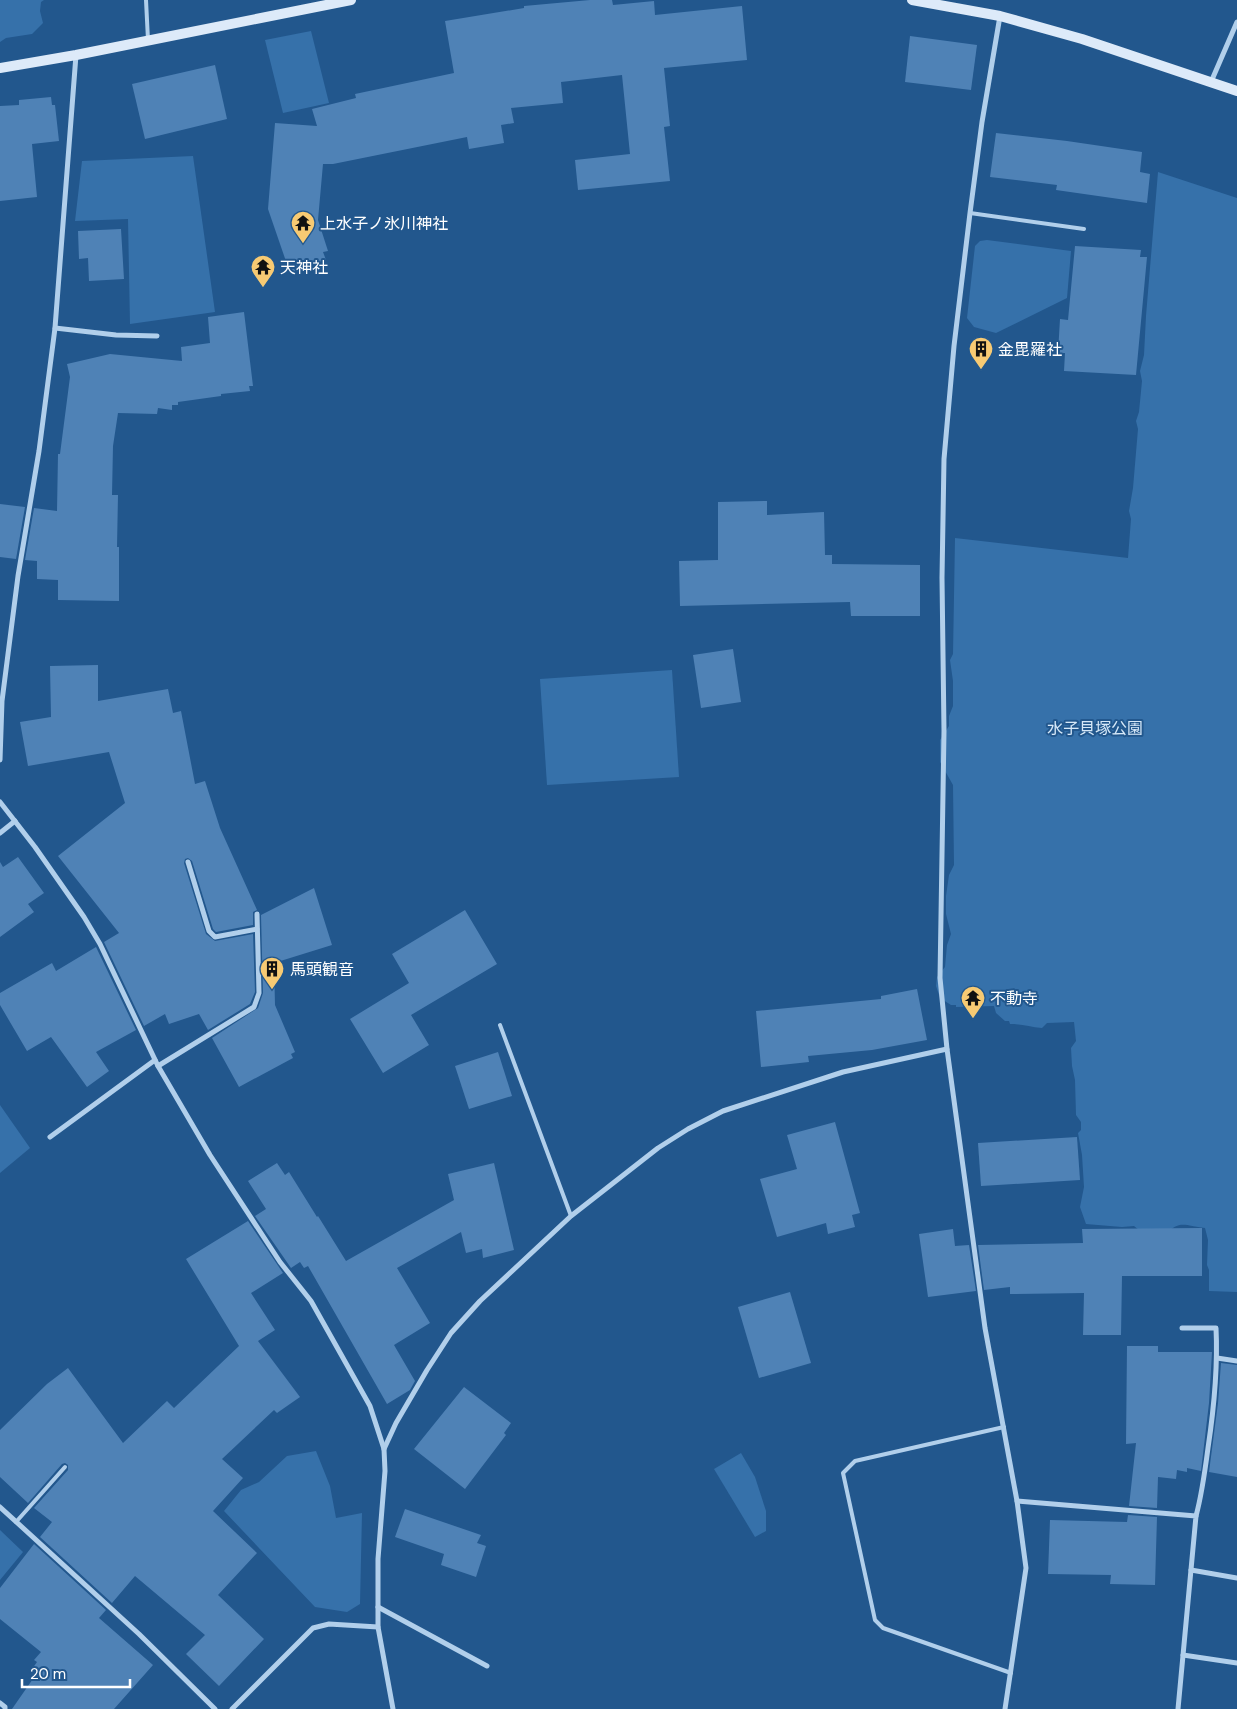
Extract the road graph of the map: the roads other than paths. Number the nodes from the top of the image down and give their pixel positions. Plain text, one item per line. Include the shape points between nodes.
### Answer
1 (146, 0) edge
2 (352, 0) edge
3 (912, 0) edge
4 (960, 4) edge
5 (1000, 16) junction
6 (1237, 22) edge
7 (148, 40) junction
8 (76, 55) junction
9 (0, 68) edge
10 (1211, 82) junction
11 (1237, 91) edge
12 (970, 213) junction
13 (1084, 229) dead end
14 (54, 328) junction
15 (157, 336) dead end
16 (0, 760) edge
17 (0, 802) edge
18 (15, 821) junction
19 (0, 833) edge
20 (188, 862) dead end
21 (257, 914) dead end
22 (257, 929) junction
23 (500, 1025) dead end
24 (947, 1049) junction
25 (154, 1060) junction
26 (158, 1066) junction
27 (50, 1137) dead end
28 (571, 1216) junction
29 (1182, 1328) dead end
30 (1217, 1358) junction
31 (1237, 1361) edge
32 (1004, 1427) junction
33 (384, 1449) junction
34 (65, 1467) dead end
35 (1016, 1501) junction
36 (0, 1508) edge
37 (1196, 1516) junction
38 (16, 1522) junction
39 (1191, 1570) junction
40 (1237, 1578) edge
41 (378, 1607) junction
42 (378, 1627) junction
43 (1183, 1655) junction
44 (1237, 1663) edge
45 (487, 1666) dead end
46 (1011, 1673) junction
47 (0, 1703) edge
48 (5, 1709) edge
49 (215, 1709) edge
50 (232, 1709) edge
51 (393, 1709) edge
52 (1006, 1709) edge
53 (1178, 1709) edge

1 - 7 lane
2 - 7 street
3 - 4 street
4 - 5 street
5 - 10 street via 1082,39
5 - 12 street
6 - 10 street
7 - 8 street
8 - 9 street
8 - 14 street
10 - 11 street
12 - 13 lane
12 - 24 street via 944,459 940,978
14 - 15 street
14 - 16 street via 2,701
17 - 18 street
18 - 19 street
18 - 25 street via 100,944
20 - 22 street via 209,931 215,937
21 - 22 street
22 - 26 street via 259,993 254,1007
23 - 28 lane
24 - 28 street via 843,1072 723,1111 658,1148
24 - 32 street via 986,1328
25 - 26 street
25 - 27 street
26 - 33 street via 210,1155 280,1262 311,1301 370,1406
28 - 33 street via 480,1301 452,1333 426,1370
29 - 30 street via 1216,1328
30 - 31 street
30 - 37 street via 1212,1425
32 - 35 street
32 - 46 lane via 855,1462 843,1473 875,1620 883,1628
33 - 41 street
34 - 38 lane
35 - 37 street
35 - 46 street via 1026,1568
36 - 38 street
37 - 39 street
38 - 49 street via 139,1634
39 - 40 street
39 - 43 street
41 - 42 street
41 - 45 street
42 - 50 street via 329,1624 313,1628
42 - 51 street
43 - 44 street
43 - 53 street
46 - 52 street
47 - 48 street

